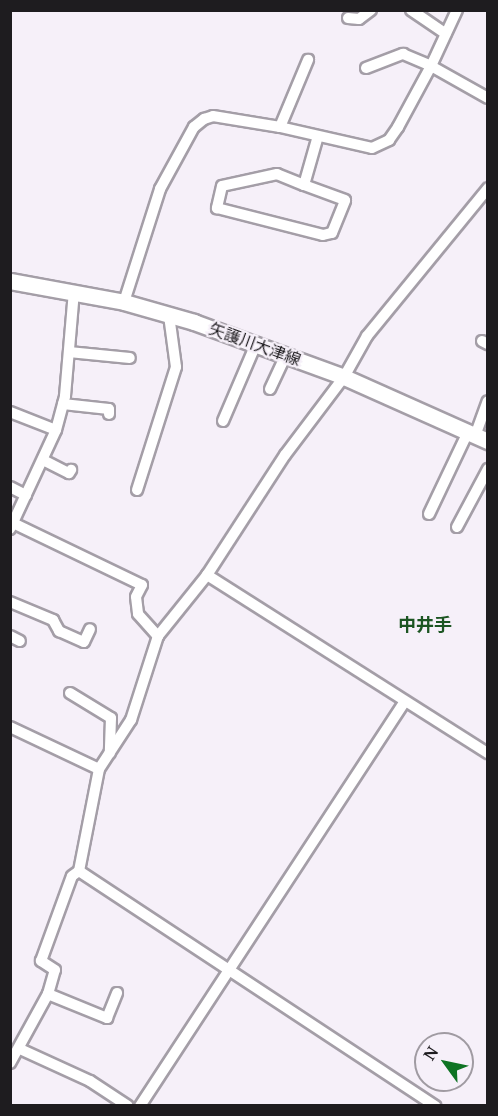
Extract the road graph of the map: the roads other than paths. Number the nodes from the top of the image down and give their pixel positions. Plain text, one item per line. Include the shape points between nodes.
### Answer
1 (371, 10) edge
2 (411, 10) edge
3 (457, 10) edge
4 (348, 18) dead end
5 (446, 34) junction
6 (308, 60) dead end
7 (431, 66) junction
8 (366, 68) dead end
9 (486, 94) edge
10 (280, 127) junction
11 (318, 136) junction
12 (304, 185) junction
13 (488, 189) edge
14 (10, 280) edge
15 (74, 292) junction
16 (124, 302) junction
17 (169, 315) junction
18 (256, 344) junction
19 (69, 352) junction
20 (286, 355) junction
21 (130, 358) dead end
22 (344, 377) junction
23 (270, 389) dead end
24 (488, 401) edge
25 (63, 404) junction
26 (10, 412) edge
27 (108, 414) dead end
28 (223, 421) dead end
29 (56, 430) junction
30 (477, 437) edge
31 (43, 460) junction
32 (488, 469) edge
33 (71, 470) dead end
34 (10, 487) edge
35 (137, 490) dead end
36 (26, 495) junction
37 (429, 513) dead end
38 (12, 526) edge
39 (457, 527) dead end
40 (207, 575) junction
41 (10, 602) edge
42 (90, 629) dead end
43 (158, 636) junction
44 (70, 693) dead end
45 (404, 703) junction
46 (11, 730) edge
47 (110, 753) junction
48 (488, 753) edge
49 (99, 769) junction
50 (79, 871) junction
51 (229, 970) junction
52 (117, 993) dead end
53 (48, 994) junction
54 (21, 1049) junction
55 (10, 1063) edge
56 (128, 1106) edge
57 (140, 1106) edge
58 (435, 1106) edge

1 - 4 street via 360,18
2 - 5 street
3 - 5 street
5 - 7 street
6 - 10 street
7 - 8 street via 404,54
7 - 9 street
7 - 11 street via 398,127 380,146 372,148
10 - 11 street
10 - 16 street via 213,116 194,127 159,189
11 - 12 street
12 - 12 street via 345,200 333,233 323,235 217,208 222,186 277,174
13 - 22 street via 367,336
14 - 15 main road, 矢護川大津線
15 - 16 main road, 矢護川大津線
15 - 19 street
16 - 17 main road, 矢護川大津線
17 - 18 main road, 矢護川大津線
17 - 35 street via 176,367
18 - 20 main road, 矢護川大津線
18 - 28 street
19 - 21 street
19 - 25 street
20 - 22 main road, 矢護川大津線
20 - 23 street
22 - 30 main road, 矢護川大津線
22 - 40 street via 285,455
24 - 30 street
25 - 27 street via 109,409
25 - 29 street
26 - 29 street
29 - 31 street
30 - 37 street
31 - 33 street via 69,473
31 - 36 street
32 - 39 street
34 - 36 street
36 - 38 street
38 - 43 street via 142,585 136,597 138,614
40 - 43 street
40 - 45 street
41 - 42 street via 53,620 59,631 84,642
43 - 47 street via 131,720
44 - 47 street via 111,718
45 - 48 street
45 - 51 street
46 - 49 street
47 - 49 street
49 - 50 street
50 - 51 street
50 - 53 street via 72,876 41,961 55,970
51 - 57 street
51 - 58 street
52 - 53 street via 107,1018
53 - 54 street
54 - 55 street
54 - 56 street via 90,1081

